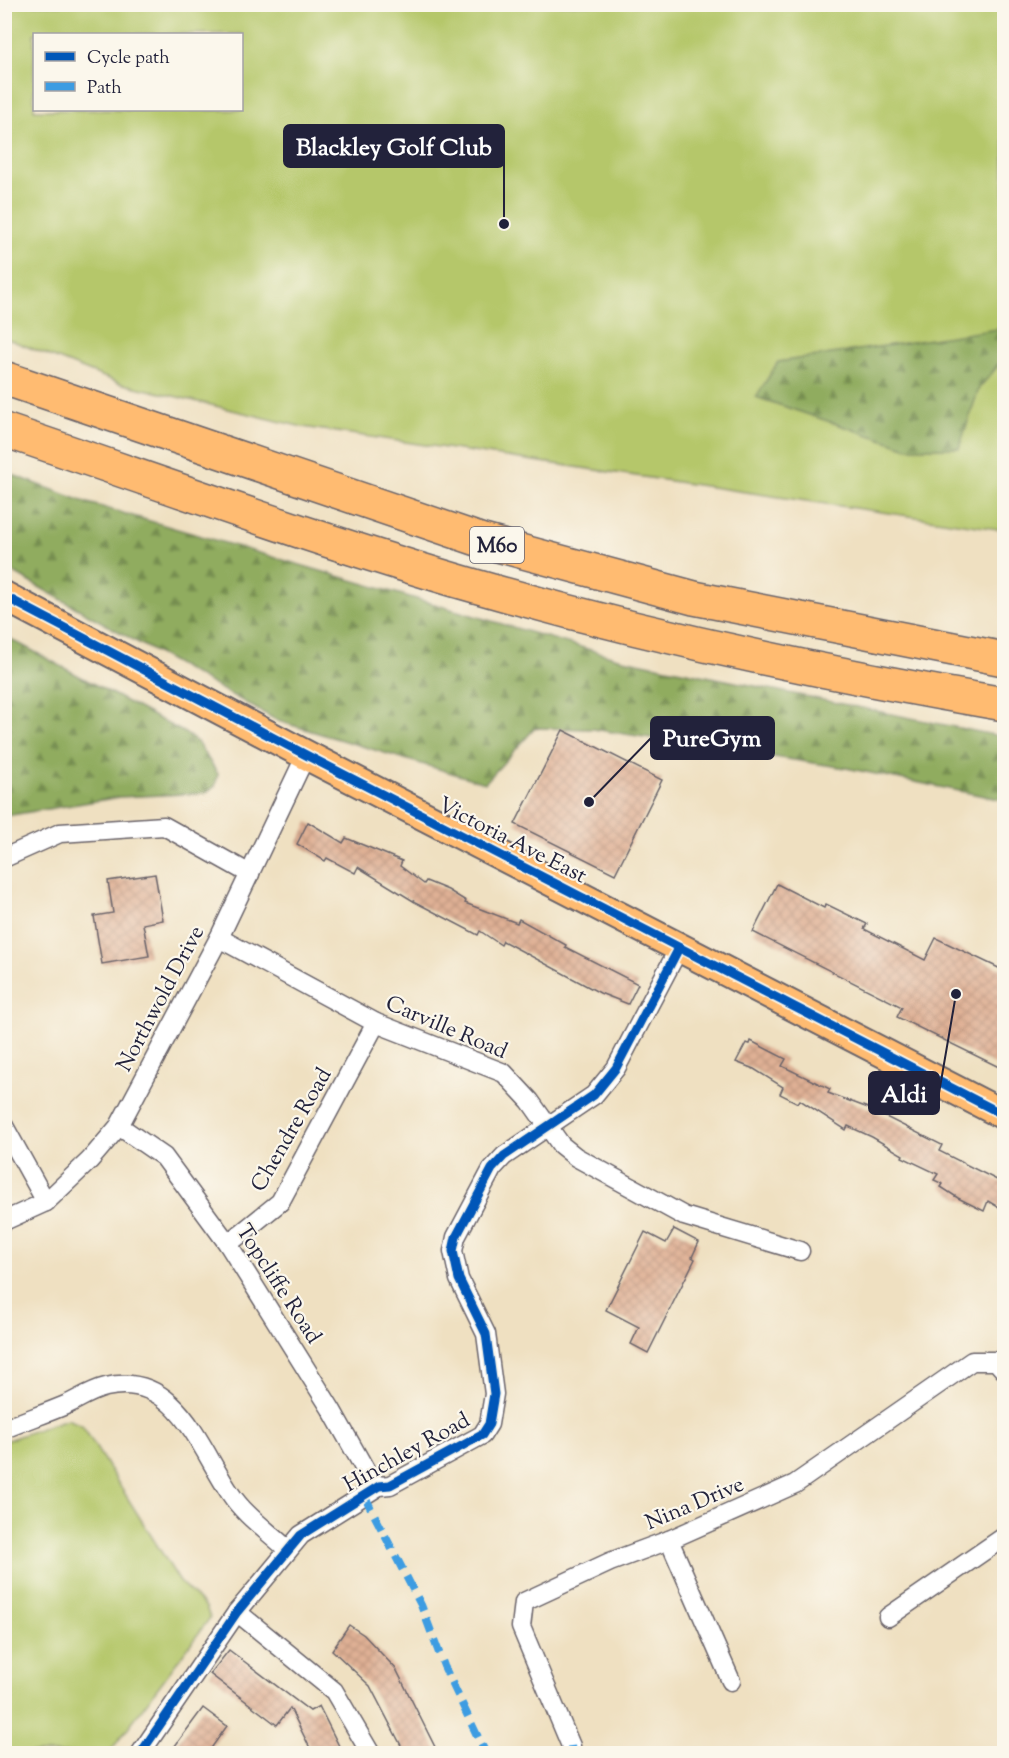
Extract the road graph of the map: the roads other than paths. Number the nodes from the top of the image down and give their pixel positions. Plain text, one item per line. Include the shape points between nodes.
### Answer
1 (4, 378) edge
2 (4, 430) edge
3 (4, 596) edge
4 (1005, 659) edge
5 (1005, 704) edge
6 (306, 755) junction
7 (4, 858) edge
8 (250, 874) junction
9 (219, 938) junction
10 (679, 948) junction
11 (376, 1023) junction
12 (1005, 1115) edge
13 (4, 1126) edge
14 (119, 1126) junction
15 (548, 1126) junction
16 (46, 1202) junction
17 (4, 1221) edge
18 (228, 1244) junction
19 (800, 1251) dead end
20 (1005, 1370) edge
21 (4, 1429) edge
22 (379, 1486) junction
23 (1005, 1537) edge
24 (669, 1539) junction
25 (288, 1550) junction
26 (237, 1612) junction
27 (888, 1617) dead end
28 (731, 1681) dead end
29 (572, 1746) dead end
30 (140, 1754) edge
31 (371, 1754) edge

1 - 4 highway, M60 via 483,541 694,598
2 - 5 highway, M60 via 475,585 691,642
3 - 6 main road, Victoria Ave East
6 - 8 street, Northwold Drive
6 - 10 main road, Victoria Ave East
7 - 8 street via 60,833 164,825
8 - 9 street, Northwold Drive
9 - 11 street, Carville Road
9 - 14 street, Northwold Drive
10 - 12 main road, Victoria Ave East
10 - 15 street, Hinchley Road via 616,1068 594,1095
11 - 15 street, Carville Road via 504,1073
11 - 18 street, Chendre Road via 280,1202
13 - 16 street
14 - 16 street, Northwold Drive
14 - 18 street, Topcliffe Road via 164,1157
15 - 19 street, Carville Road via 561,1146 576,1157 684,1216
15 - 22 street, Hinchley Road via 492,1169 456,1237 453,1251 459,1279 486,1334 494,1394 489,1424 482,1436 390,1485
16 - 17 street, Northwold Drive
18 - 22 street, Topcliffe Road via 331,1408 371,1480
20 - 24 street, Nina Drive via 996,1361 972,1361 795,1484
21 - 25 street via 105,1388 129,1385 150,1389 179,1410 231,1494 254,1521
22 - 25 street, Hinchley Road via 301,1535
23 - 27 street
24 - 28 street
24 - 29 street, Nina Drive via 524,1602 521,1627
25 - 26 street, Hinchley Road
26 - 30 street, Hinchley Road
26 - 31 street via 334,1691

